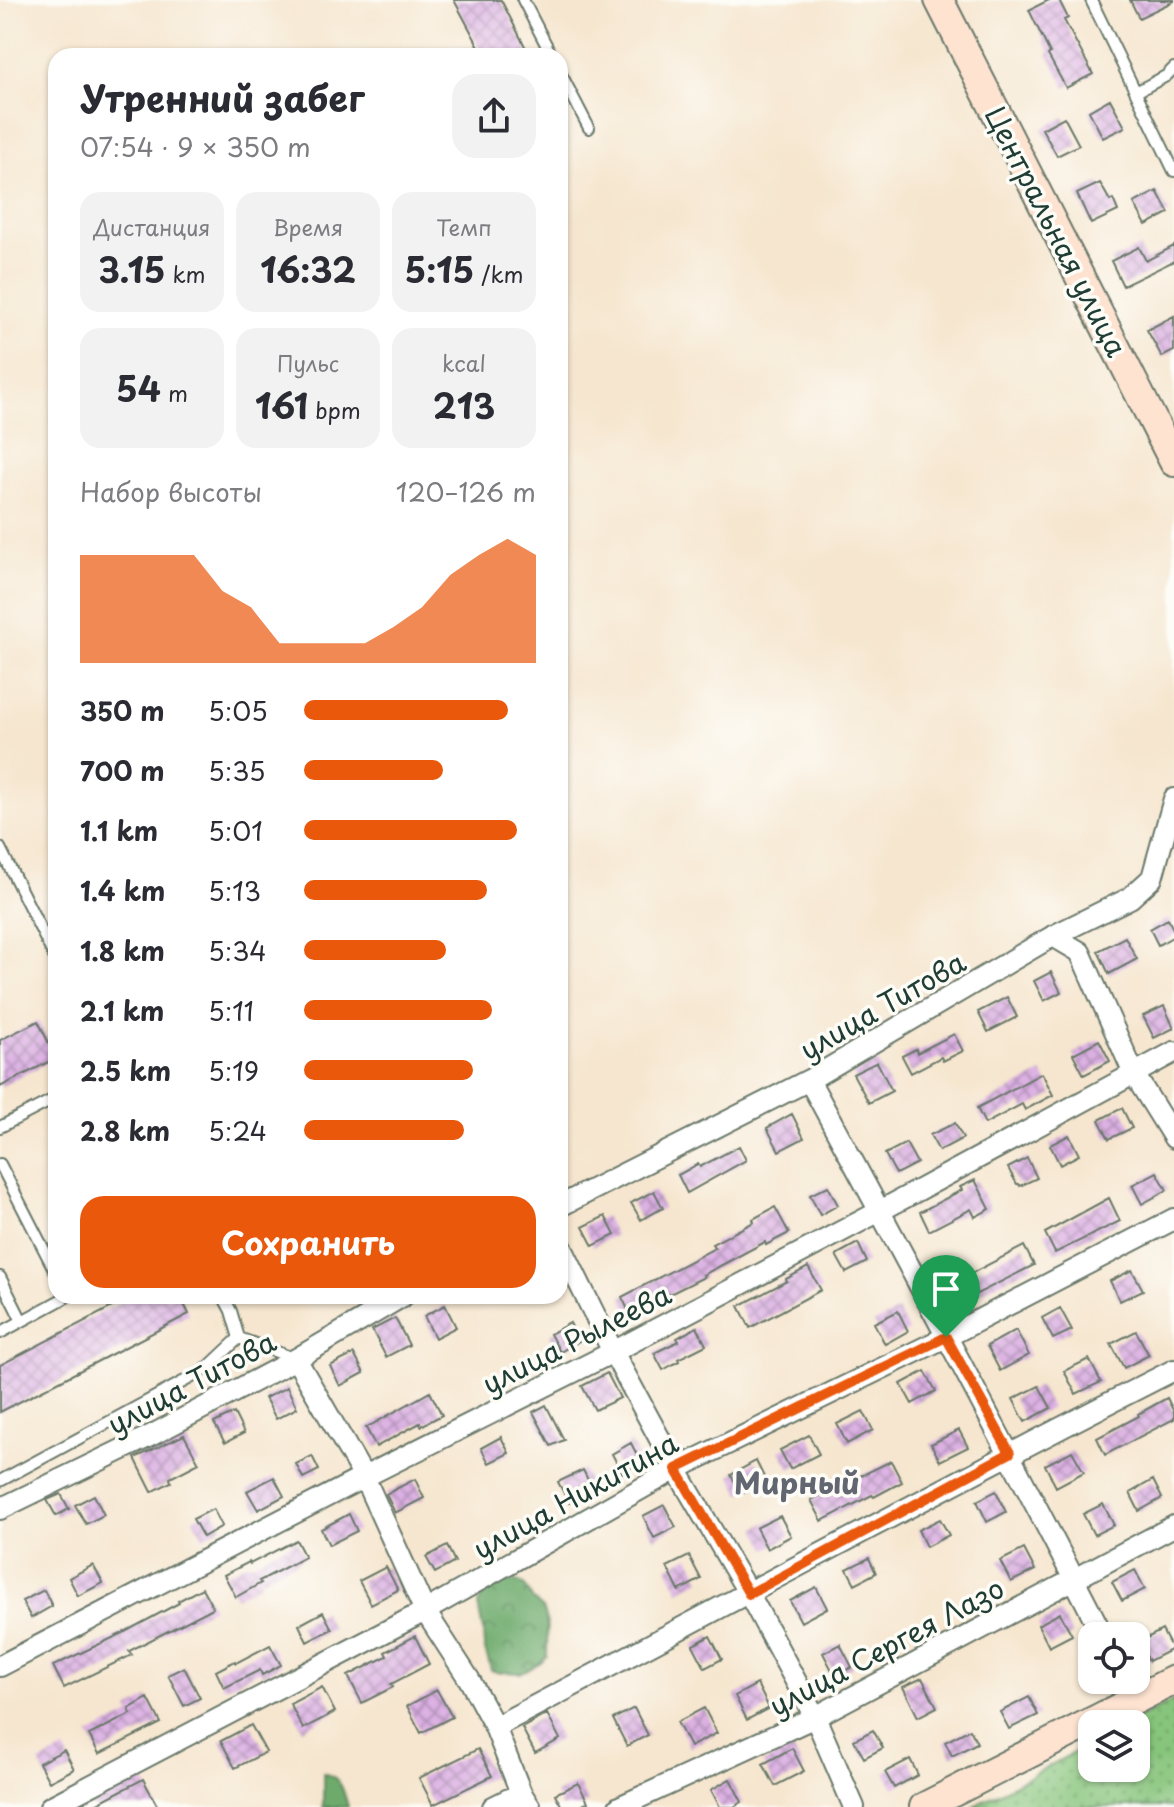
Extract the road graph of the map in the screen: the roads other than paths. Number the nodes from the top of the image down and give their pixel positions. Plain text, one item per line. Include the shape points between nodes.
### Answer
1 (523, 0) edge
2 (939, 0) edge
3 (1091, 0) edge
4 (548, 48) edge
5 (1174, 68) edge
6 (568, 87) edge
7 (1136, 92) junction
8 (589, 128) dead end
9 (1174, 171) edge
10 (1174, 462) edge
11 (1174, 799) edge
12 (0, 848) edge
13 (1053, 936) junction
14 (48, 944) edge
15 (1174, 1052) edge
16 (1134, 1074) junction
17 (809, 1080) junction
18 (48, 1102) edge
19 (0, 1127) edge
20 (1174, 1138) edge
21 (0, 1164) edge
22 (568, 1202) edge
23 (880, 1211) junction
24 (1174, 1219) edge
25 (48, 1257) edge
26 (568, 1260) edge
27 (0, 1277) edge
28 (53, 1304) edge
29 (227, 1304) edge
30 (389, 1304) edge
31 (22, 1321) junction
32 (0, 1333) edge
33 (946, 1337) junction
34 (239, 1338) junction
35 (613, 1352) junction
36 (296, 1359) junction
37 (1174, 1370) edge
38 (1010, 1453) junction
39 (676, 1469) junction
40 (364, 1477) junction
41 (1, 1478) edge
42 (0, 1509) edge
43 (1174, 1526) edge
44 (1074, 1578) junction
45 (749, 1594) junction
46 (425, 1611) junction
47 (1096, 1622) edge
48 (0, 1666) edge
49 (1174, 1680) edge
50 (1150, 1686) edge
51 (1124, 1694) edge
52 (815, 1717) junction
53 (495, 1727) junction
54 (525, 1800) edge
55 (50, 1807) edge
56 (493, 1807) edge
57 (619, 1807) edge
58 (854, 1807) edge
59 (924, 1807) edge

1 - 4 lane
2 - 10 street, Центральная улица
3 - 7 lane
5 - 7 lane
6 - 8 lane
7 - 9 lane
11 - 13 street, улица Титова via 1152,878 1130,898
12 - 14 lane
13 - 16 street via 1080,952
13 - 17 street, улица Титова
15 - 16 street, улица Рылеева
16 - 20 street
16 - 23 street, улица Рылеева
17 - 22 street, улица Титова
17 - 23 street
18 - 19 lane
21 - 25 lane
23 - 33 street
23 - 35 street, улица Рылеева
24 - 33 street, улица Никитина
26 - 35 street
27 - 31 lane
28 - 31 lane
29 - 34 lane
30 - 36 street, улица Титова
31 - 32 lane
33 - 38 street
33 - 39 street, улица Никитина
34 - 36 lane
34 - 41 lane via 205,1370
35 - 39 street
35 - 40 street, улица Рылеева
36 - 40 street
36 - 42 street, улица Титова
37 - 38 street
38 - 44 street
38 - 45 street
39 - 45 street
39 - 46 street, улица Никитина
40 - 46 street
40 - 48 street, улица Рылеева
43 - 44 street, улица Сергея Лазо
44 - 47 street
44 - 52 street, улица Сергея Лазо
45 - 52 street
45 - 53 street
46 - 53 street
46 - 55 street, улица Никитина
49 - 50 street
51 - 59 street
52 - 57 street, улица Сергея Лазо
52 - 58 street
53 - 54 street
54 - 56 street

